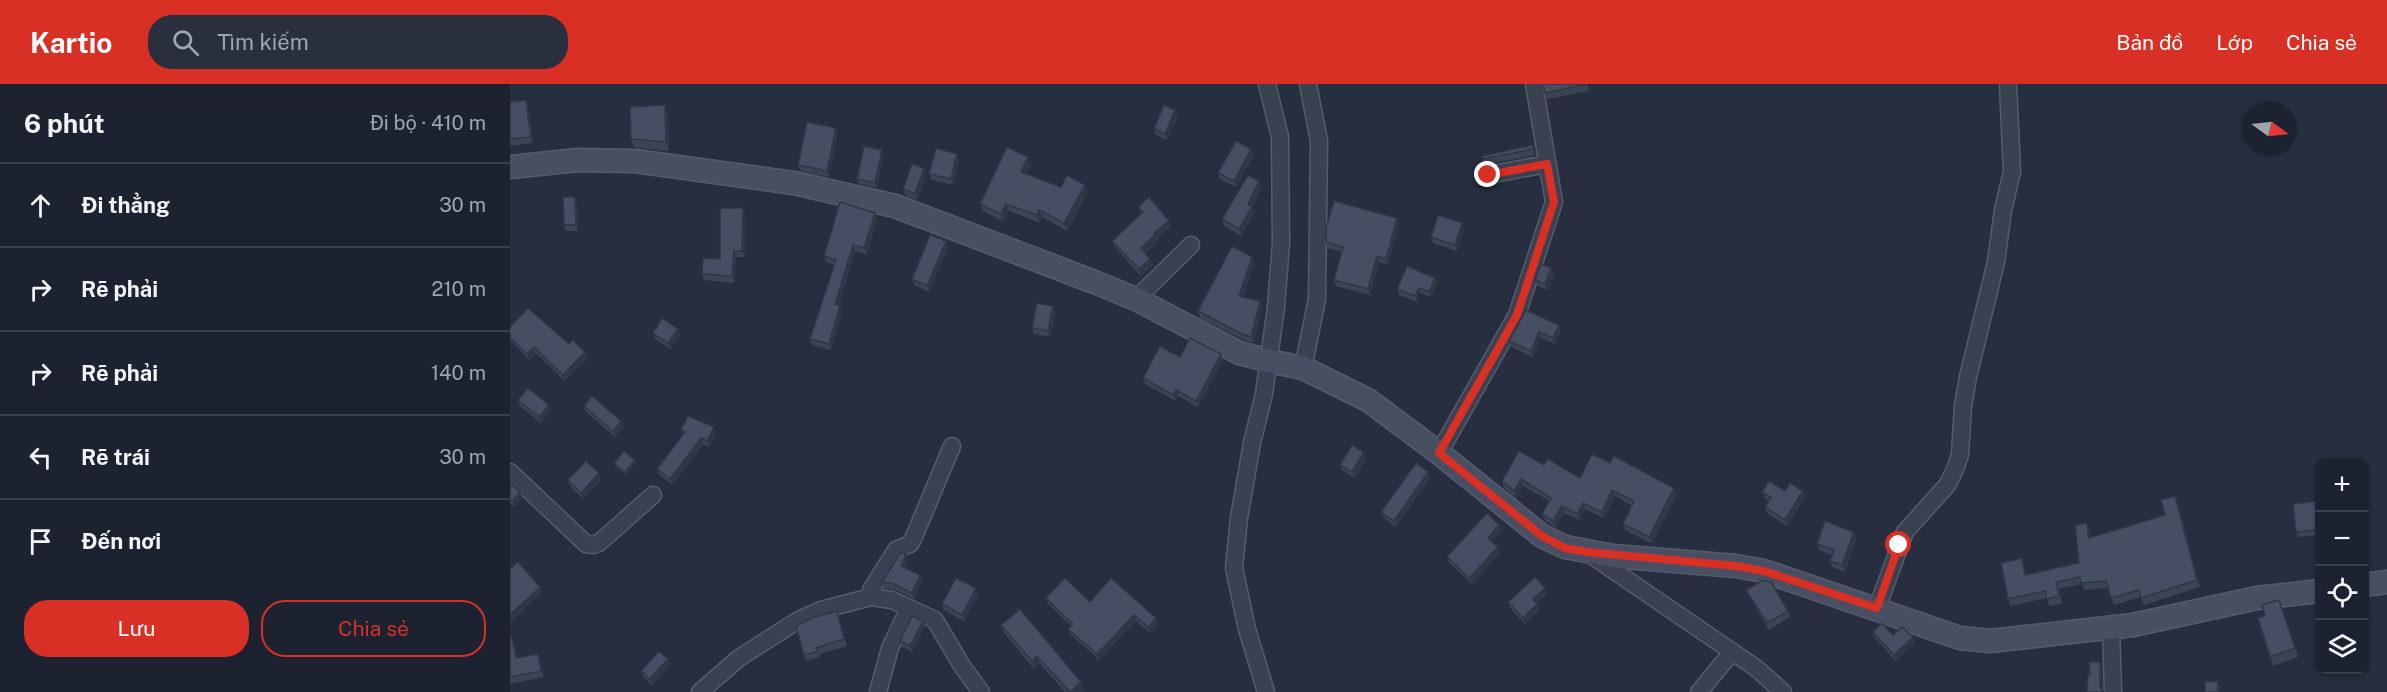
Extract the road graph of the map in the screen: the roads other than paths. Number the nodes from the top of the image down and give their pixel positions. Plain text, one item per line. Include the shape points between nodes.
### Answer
1 (1267, 84) edge
2 (1308, 84) edge
3 (1533, 84) edge
4 (2008, 84) edge
5 (1547, 164) junction
6 (510, 167) edge
7 (1488, 175) dead end
8 (1191, 245) dead end
9 (1136, 299) junction
10 (1286, 364) junction
11 (952, 446) dead end
12 (1439, 453) junction
13 (510, 472) edge
14 (653, 495) dead end
15 (1587, 552) junction
16 (2387, 582) edge
17 (2369, 584) edge
18 (2315, 591) edge
19 (871, 597) junction
20 (909, 608) junction
21 (1877, 608) junction
22 (2111, 628) junction
23 (1732, 652) junction
24 (700, 692) edge
25 (878, 692) edge
26 (981, 692) edge
27 (1266, 692) edge
28 (1699, 692) edge
29 (1783, 692) edge
30 (2113, 692) edge

1 - 10 street via 1280,137 1281,243 1276,307
2 - 10 street via 1319,141 1317,299
3 - 5 street
4 - 21 street via 2012,172 1996,262 1968,378 1960,454 1948,484 1905,532
5 - 7 street
5 - 12 street via 1554,202 1517,315
6 - 9 street via 577,160 635,162 783,182 895,206
8 - 9 street
9 - 10 street via 1239,353
10 - 12 street via 1368,400
10 - 27 street via 1239,518 1234,568
11 - 19 street via 914,539 896,550 871,590
12 - 15 street via 1542,536 1565,548
13 - 14 street via 586,544 599,543
15 - 21 street via 1764,571
15 - 23 street
16 - 17 street
18 - 22 street via 2257,598
19 - 20 street
19 - 24 street via 821,610 797,621 739,658
20 - 25 street via 890,648
20 - 26 street via 935,620
21 - 22 street via 1976,641
22 - 30 street
23 - 28 street
23 - 29 street

